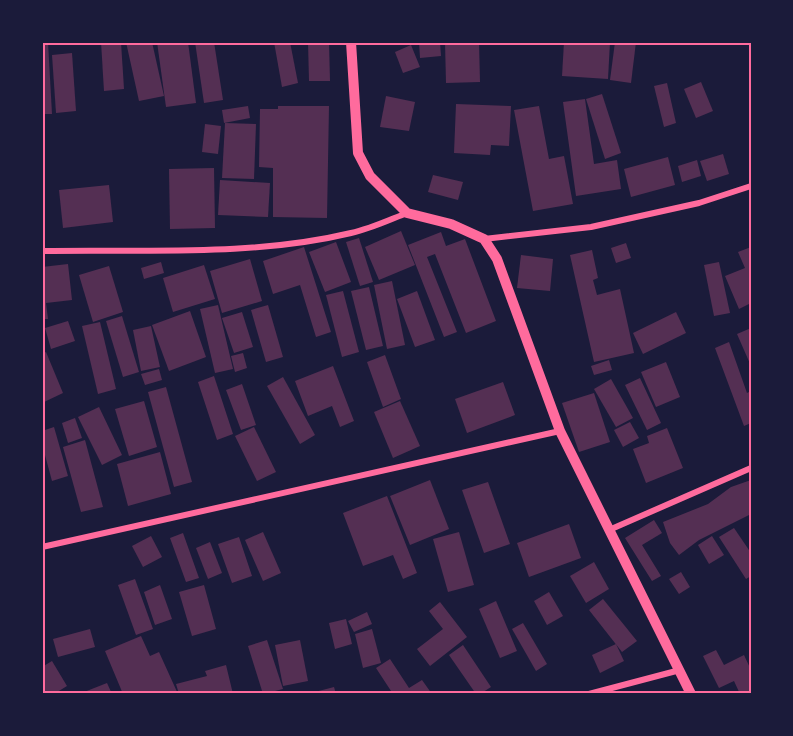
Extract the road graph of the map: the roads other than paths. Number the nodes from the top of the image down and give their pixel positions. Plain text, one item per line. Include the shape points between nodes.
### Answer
1 (351, 42) edge
2 (751, 186) edge
3 (407, 213) junction
4 (484, 239) junction
5 (42, 250) edge
6 (560, 431) junction
7 (751, 468) edge
8 (609, 530) junction
9 (42, 547) edge
10 (680, 670) junction
11 (589, 694) edge
12 (691, 694) edge

1 - 3 street via 358,153 370,176
2 - 4 street via 699,203 591,227
3 - 4 street
3 - 5 street via 353,233 293,244
4 - 6 street via 498,259
6 - 8 street
6 - 9 street
7 - 8 street
8 - 10 street
10 - 11 street
10 - 12 street

